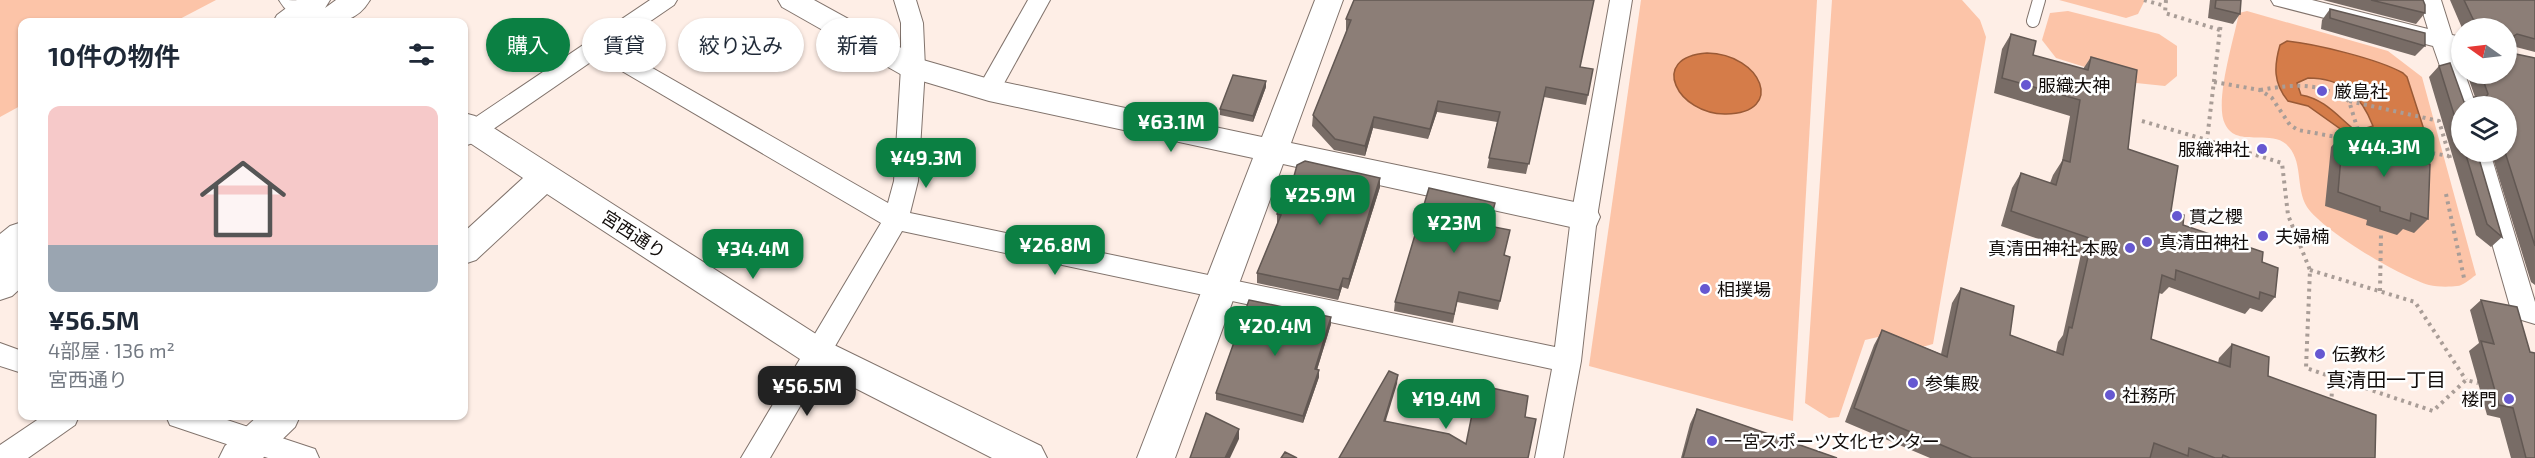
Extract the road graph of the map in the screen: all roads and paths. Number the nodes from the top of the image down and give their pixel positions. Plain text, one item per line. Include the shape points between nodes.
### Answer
1 (356, 0) edge
2 (666, 0) edge
3 (792, 0) edge
4 (905, 0) edge
5 (1039, 0) edge
6 (1329, 0) edge
7 (1621, 0) edge
8 (2039, 0) edge
9 (2144, 0) edge
10 (2166, 0) edge
11 (2282, 0) edge
12 (2430, 0) edge
13 (2165, 6) junction
14 (308, 13) edge
15 (639, 18) edge
16 (2033, 21) dead end
17 (2221, 24) edge
18 (2220, 30) junction
19 (2451, 40) edge
20 (2451, 43) edge
21 (582, 56) edge
22 (913, 68) junction
23 (643, 72) edge
24 (2214, 82) junction
25 (2277, 87) joint
26 (988, 90) junction
27 (2260, 90) junction
28 (2326, 92) dead end
29 (2337, 94) junction
30 (2349, 101) junction
31 (2142, 121) dead end
32 (2357, 127) joint
33 (468, 130) edge
34 (468, 132) edge
35 (2364, 137) joint
36 (2343, 138) edge
37 (2207, 140) junction
38 (2355, 140) edge
39 (2366, 142) junction
40 (1273, 150) junction
41 (2449, 156) junction
42 (2481, 162) edge
43 (2452, 166) dead end
44 (545, 177) junction
45 (2446, 194) dead end
46 (1584, 217) junction
47 (896, 220) junction
48 (2380, 234) dead end
49 (18, 238) edge
50 (468, 247) edge
51 (0, 253) edge
52 (2310, 270) junction
53 (18, 271) edge
54 (2464, 278) dead end
55 (0, 286) edge
56 (1220, 289) junction
57 (2380, 291) junction
58 (2535, 313) edge
59 (818, 353) junction
60 (0, 354) edge
61 (18, 361) edge
62 (1567, 361) junction
63 (2333, 378) junction
64 (2466, 380) junction
65 (2478, 383) dead end
66 (2330, 412) edge
67 (59, 420) edge
68 (188, 420) edge
69 (278, 420) edge
70 (246, 449) edge
71 (5, 458) edge
72 (305, 458) edge
73 (755, 458) edge
74 (1029, 458) edge
75 (1156, 458) edge
76 (1549, 458) edge

1 - 14 street
2 - 15 street
3 - 22 street
4 - 22 street via 912,23
5 - 26 street
6 - 40 street
7 - 46 street
8 - 16 lane
9 - 13 path
10 - 13 path
11 - 20 street
12 - 19 street
13 - 18 path via 2165,13
17 - 18 path
18 - 24 path
21 - 33 street
22 - 26 street
22 - 47 street via 906,181
23 - 47 street
24 - 27 path
24 - 37 path
25 - 27 path
25 - 29 path via 2329,89
26 - 40 street
27 - 36 path via 2298,130
28 - 29 path
29 - 30 path
30 - 32 path
30 - 41 path via 2439,121
31 - 37 path
32 - 35 path
34 - 44 street, 宮西通り
35 - 39 path
37 - 52 path via 2282,163 2288,215
38 - 39 path
39 - 41 path
40 - 46 street
40 - 56 street
41 - 43 path
42 - 58 street via 2524,310
44 - 50 street
44 - 59 street, 宮西通り
45 - 54 path
46 - 62 street
47 - 56 street
47 - 59 street
48 - 57 path
49 - 51 street
52 - 57 path
52 - 63 path via 2306,368
53 - 55 street
56 - 62 street
56 - 75 street
57 - 64 path via 2415,302
59 - 73 street
59 - 74 street, 宮西通り
60 - 61 street
62 - 76 street
63 - 64 path via 2433,411
63 - 66 path
64 - 65 path
67 - 71 street
68 - 70 street
69 - 70 street
70 - 72 street

